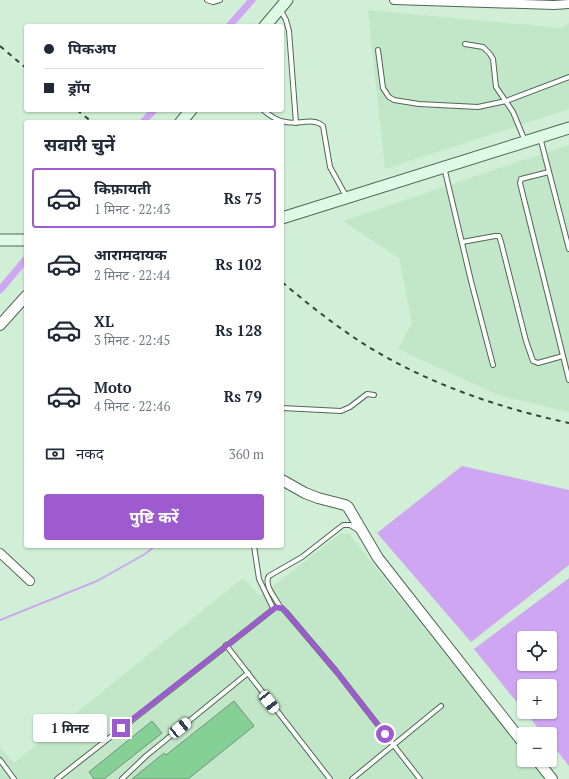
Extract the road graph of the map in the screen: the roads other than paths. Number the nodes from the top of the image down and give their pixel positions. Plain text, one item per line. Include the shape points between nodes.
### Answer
1 (207, 0) edge
2 (220, 0) edge
3 (394, 0) edge
4 (507, 2) edge
5 (284, 4) edge
6 (569, 4) edge
7 (267, 24) edge
8 (466, 44) dead end
9 (378, 50) dead end
10 (569, 77) edge
11 (506, 101) junction
12 (190, 112) edge
13 (266, 112) edge
14 (183, 120) edge
15 (279, 120) edge
16 (284, 122) edge
17 (296, 123) junction
18 (569, 128) edge
19 (540, 137) junction
20 (525, 142) junction
21 (444, 167) junction
22 (549, 172) junction
23 (347, 197) junction
24 (284, 217) edge
25 (22, 239) edge
26 (0, 240) edge
27 (462, 242) junction
28 (569, 249) edge
29 (24, 298) edge
30 (0, 325) edge
31 (563, 356) junction
32 (492, 365) dead end
33 (569, 380) edge
34 (374, 395) dead end
35 (284, 408) edge
36 (284, 481) edge
37 (363, 534) junction
38 (254, 548) edge
39 (0, 553) edge
40 (30, 581) dead end
41 (280, 607) junction
42 (273, 608) junction
43 (226, 645) junction
44 (248, 673) junction
45 (441, 706) dead end
46 (517, 735) edge
47 (394, 745) junction
48 (0, 760) edge
49 (543, 767) edge
50 (14, 779) edge
51 (57, 779) edge
52 (122, 779) edge
53 (330, 779) edge
54 (352, 779) edge
55 (420, 779) edge
56 (552, 779) edge

1 - 2 lane
3 - 4 street
4 - 6 street
5 - 7 main road
5 - 17 lane via 289,31
8 - 11 lane via 483,47 490,54 493,59 496,87
9 - 11 lane via 384,88 394,100 472,107
10 - 11 lane
11 - 20 lane
12 - 14 main road
13 - 15 lane
16 - 17 lane
17 - 23 lane via 318,122 323,126 330,167
18 - 19 main road
19 - 20 main road
19 - 22 lane
20 - 21 main road
21 - 23 main road
21 - 27 lane
22 - 28 lane
22 - 31 lane via 521,179 520,183
23 - 24 main road
25 - 26 main road
27 - 31 lane via 499,236 532,361 538,363
27 - 32 lane
29 - 30 street
31 - 33 lane
34 - 35 lane via 367,394 341,411
36 - 37 street via 305,493 345,505 352,511
37 - 41 lane via 350,525 344,525 302,557 269,576 267,584
37 - 46 street via 378,558
38 - 42 lane via 258,573
39 - 40 street
41 - 42 lane
41 - 47 lane via 336,671
42 - 43 lane
43 - 44 lane
43 - 51 lane
44 - 52 lane via 146,756
44 - 53 lane
45 - 47 lane
47 - 54 lane
47 - 55 lane
48 - 50 lane
49 - 56 street

